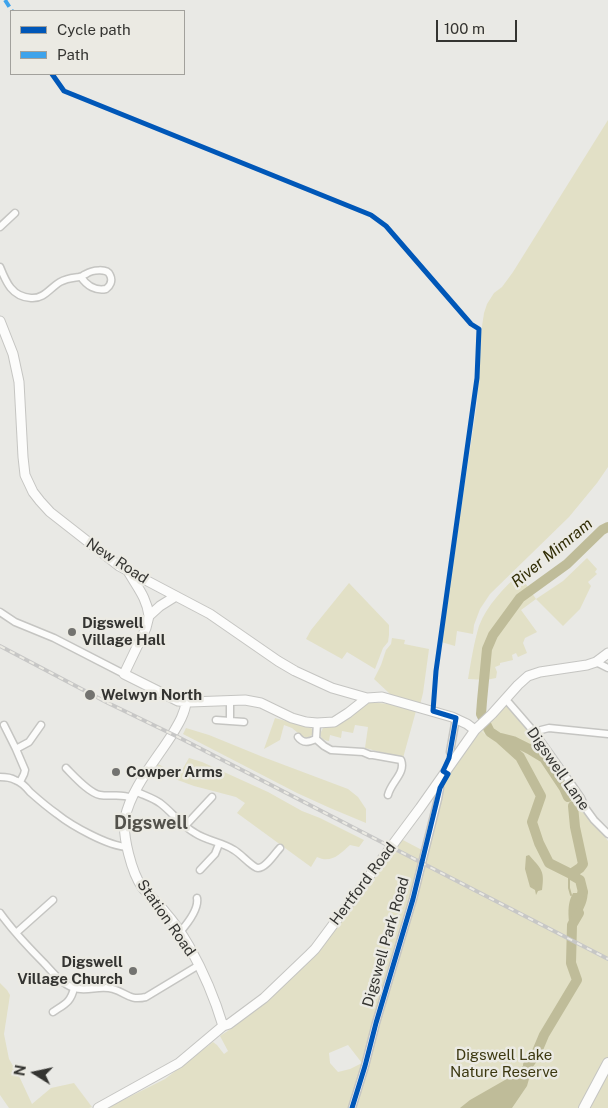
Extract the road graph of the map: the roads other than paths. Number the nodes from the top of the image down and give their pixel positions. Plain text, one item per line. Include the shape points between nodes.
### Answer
1 (15, 213) dead end
2 (0, 227) edge
3 (0, 267) edge
4 (81, 277) dead end
5 (0, 321) edge
6 (128, 571) junction
7 (176, 596) junction
8 (0, 612) edge
9 (149, 616) junction
10 (608, 653) edge
11 (596, 662) junction
12 (608, 668) edge
13 (124, 674) junction
14 (366, 698) junction
15 (230, 700) junction
16 (186, 702) junction
17 (509, 702) dead end
18 (456, 718) junction
19 (216, 720) dead end
20 (230, 720) junction
21 (244, 722) dead end
22 (317, 723) junction
23 (4, 725) dead end
24 (41, 725) dead end
25 (475, 730) junction
26 (535, 734) junction
27 (608, 734) edge
28 (298, 737) dead end
29 (316, 739) junction
30 (16, 749) junction
31 (450, 752) dead end
32 (66, 768) dead end
33 (0, 777) edge
34 (20, 782) junction
35 (438, 783) junction
36 (134, 794) junction
37 (388, 795) dead end
38 (212, 797) dead end
39 (185, 826) junction
40 (608, 834) edge
41 (219, 844) junction
42 (127, 847) junction
43 (280, 848) dead end
44 (200, 870) dead end
45 (197, 898) dead end
46 (53, 900) dead end
47 (0, 913) edge
48 (180, 932) junction
49 (16, 933) junction
50 (199, 965) junction
51 (74, 988) junction
52 (53, 1012) dead end
53 (223, 1026) junction
54 (608, 1064) edge
55 (98, 1108) edge
56 (352, 1108) edge
57 (584, 1108) edge

1 - 2 street
3 - 4 street via 10,288 28,298 38,298 60,282
5 - 6 street, New Road via 20,382 25,475 33,492 60,520
6 - 7 street, New Road
6 - 9 street via 148,605
7 - 9 street
7 - 14 street, New Road via 210,614 295,671 332,688
8 - 13 street
9 - 13 street
10 - 11 street, Hertford Road
11 - 12 street
11 - 25 street, Hertford Road via 528,676
13 - 16 street
14 - 18 street, New Road via 386,698
14 - 22 street via 340,719
15 - 16 street
15 - 20 street
15 - 22 street via 261,703 292,718
16 - 36 street, Station Road via 177,726
17 - 26 street, Digswell Lane
18 - 25 street, New Road
18 - 31 street
19 - 20 street
20 - 21 street
22 - 29 street
23 - 30 street
24 - 30 street via 29,742
25 - 35 street, Hertford Road
26 - 27 street via 549,728
26 - 40 street, Digswell Lane via 594,820
28 - 29 street via 306,742
29 - 37 street via 332,750 402,760 402,770
30 - 34 street via 25,770
32 - 36 street via 95,794
33 - 34 street
34 - 42 street via 73,825
35 - 53 street, Hertford Road via 315,949 264,998
35 - 56 street, Digswell Park Road via 439,793 413,899
36 - 39 street via 160,803
36 - 42 street, Station Road via 124,823
38 - 39 street
39 - 41 street
41 - 43 street via 232,848 257,868 265,865
41 - 44 street via 215,854
42 - 48 street, Station Road via 137,879
45 - 48 street via 195,909
46 - 49 street
47 - 49 street
48 - 50 street, Station Road
49 - 51 street via 54,974
50 - 51 street via 138,999 111,988
50 - 53 street, Station Road
51 - 52 street via 70,1001
53 - 55 street, Hertford Road via 179,1063
54 - 57 main road

